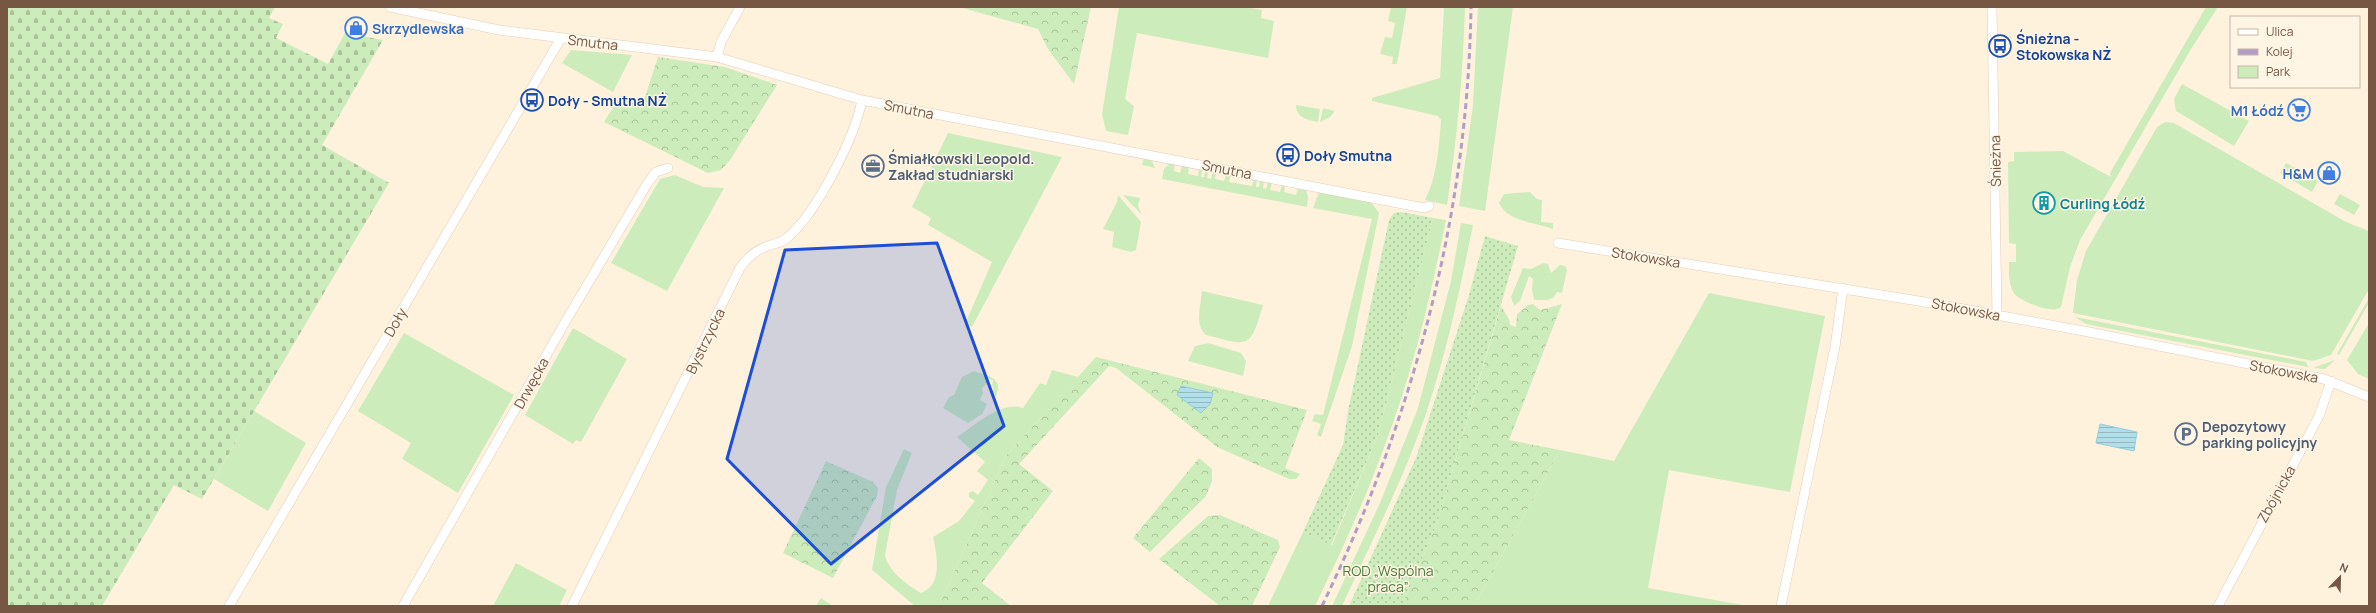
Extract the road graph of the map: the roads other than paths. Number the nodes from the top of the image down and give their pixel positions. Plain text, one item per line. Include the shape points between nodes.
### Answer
1 (390, 7) edge
2 (740, 7) edge
3 (1992, 7) edge
4 (561, 38) junction
5 (717, 57) junction
6 (862, 100) junction
7 (668, 168) dead end
8 (1429, 206) dead end
9 (1558, 243) dead end
10 (1843, 288) junction
11 (1997, 315) junction
12 (2331, 381) junction
13 (2369, 397) edge
14 (229, 606) edge
15 (403, 606) edge
16 (572, 606) edge
17 (1781, 606) edge
18 (2218, 606) edge

1 - 4 street, Smutna via 487,28
2 - 5 street via 721,42
3 - 11 street, Śnieżna
4 - 5 street, Smutna
4 - 14 street, Doły
5 - 6 street, Smutna
6 - 8 street, Smutna via 1424,208
6 - 16 street, Bystrzycka via 846,145 803,224 786,239 754,253 740,268
7 - 15 street, Drwęcka via 656,172 644,190
9 - 10 street, Stokowska
10 - 11 street, Stokowska
10 - 17 street via 1835,347
11 - 12 street, Stokowska
12 - 13 street, Stokowska
12 - 18 street, Zbójnicka via 2320,416

